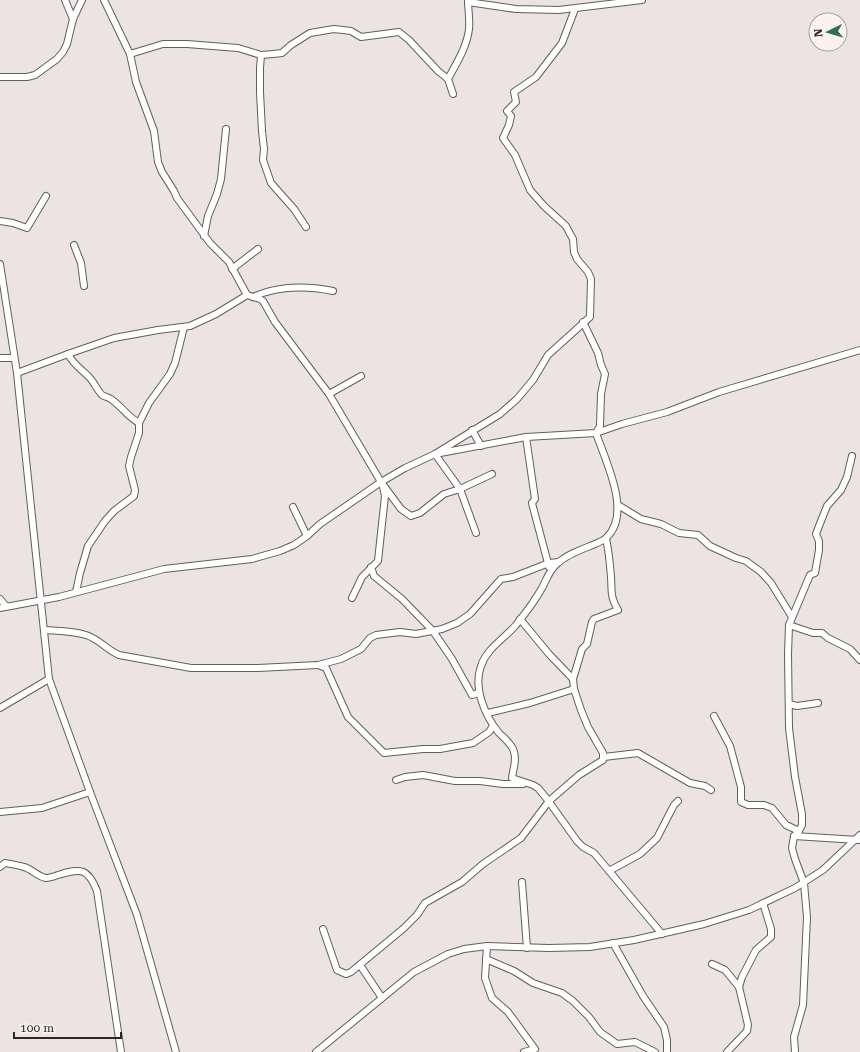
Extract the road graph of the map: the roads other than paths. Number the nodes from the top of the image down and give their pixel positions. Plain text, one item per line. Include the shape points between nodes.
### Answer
1 (65, 0) edge
2 (82, 0) edge
3 (104, 0) edge
4 (642, 0) edge
5 (468, 1) edge
6 (574, 9) junction
7 (73, 19) junction
8 (130, 54) junction
9 (261, 55) junction
10 (0, 77) edge
11 (448, 79) junction
12 (453, 94) dead end
13 (226, 129) dead end
14 (46, 196) dead end
15 (0, 221) edge
16 (306, 227) dead end
17 (204, 236) junction
18 (74, 245) dead end
19 (258, 249) dead end
20 (0, 264) edge
21 (232, 269) junction
22 (84, 286) dead end
23 (333, 291) dead end
24 (250, 296) junction
25 (583, 322) junction
26 (184, 327) junction
27 (860, 350) edge
28 (68, 354) junction
29 (0, 358) edge
30 (14, 358) junction
31 (16, 374) junction
32 (361, 376) dead end
33 (329, 394) junction
34 (139, 423) junction
35 (472, 430) junction
36 (596, 433) junction
37 (526, 437) junction
38 (481, 446) junction
39 (435, 454) junction
40 (852, 456) dead end
41 (492, 474) dead end
42 (381, 482) junction
43 (460, 489) junction
44 (618, 505) junction
45 (293, 507) dead end
46 (476, 533) dead end
47 (307, 536) junction
48 (606, 539) junction
49 (558, 562) junction
50 (549, 563) junction
51 (371, 567) junction
52 (549, 572) junction
53 (76, 592) junction
54 (352, 598) dead end
55 (0, 599) edge
56 (40, 601) junction
57 (3, 607) edge
58 (792, 617) junction
59 (520, 619) junction
60 (789, 625) junction
61 (44, 630) junction
62 (433, 631) junction
63 (860, 660) edge
64 (318, 665) junction
65 (49, 679) junction
66 (572, 679) junction
67 (574, 689) junction
68 (479, 692) junction
69 (818, 703) dead end
70 (789, 704) junction
71 (0, 708) edge
72 (488, 713) junction
73 (714, 716) dead end
74 (493, 726) junction
75 (604, 757) junction
76 (396, 780) dead end
77 (526, 783) junction
78 (712, 790) dead end
79 (90, 792) junction
80 (549, 801) junction
81 (678, 802) dead end
82 (0, 812) edge
83 (796, 834) junction
84 (859, 838) edge
85 (0, 867) edge
86 (609, 871) junction
87 (522, 882) dead end
88 (804, 883) junction
89 (763, 903) junction
90 (323, 929) dead end
91 (662, 934) junction
92 (613, 943) junction
93 (487, 946) junction
94 (527, 948) junction
95 (486, 959) junction
96 (712, 964) dead end
97 (360, 965) junction
98 (738, 987) junction
99 (382, 998) junction
100 (537, 1051) edge
101 (121, 1052) edge
102 (176, 1052) edge
103 (316, 1052) edge
104 (524, 1052) edge
105 (655, 1052) edge
106 (667, 1052) edge
107 (727, 1052) edge
108 (795, 1052) edge

1 - 7 street
2 - 7 street
3 - 8 street
4 - 6 street
5 - 6 street via 516,8
5 - 11 street via 469,29 466,41
6 - 25 street via 562,43 536,77 514,92 516,102 507,110 511,116 503,138 515,155 530,190 566,226 573,239 577,259 588,272 591,289 590,316
7 - 10 street via 67,44 52,63 35,75
8 - 9 street via 163,44 187,44 238,48
8 - 17 street via 136,82 154,131 162,172
9 - 11 street via 282,53 310,34 334,30 351,31 361,37 399,32
9 - 16 street via 260,92 264,160 272,183
11 - 12 street
13 - 17 street via 221,179
14 - 15 street via 27,228 13,222
17 - 21 street via 229,262
18 - 22 street via 81,263
19 - 21 street
20 - 30 street
21 - 24 street
23 - 24 street via 307,287 267,291
24 - 26 street
24 - 33 street via 263,301 275,322
25 - 35 street via 548,355 533,380 517,399 500,414
25 - 36 street via 605,374 601,394 600,426
26 - 28 street via 114,338
26 - 34 street via 170,374 149,402
27 - 36 street via 718,392 667,412
28 - 31 street
28 - 34 street via 103,396
29 - 30 street
30 - 31 street
31 - 56 street
32 - 33 street
33 - 42 street
34 - 53 street via 139,433 130,466 134,496 114,511 88,546
35 - 38 street
35 - 39 street
36 - 37 street
36 - 44 street via 615,487
37 - 38 street
37 - 50 street via 535,499 532,503
38 - 39 street
39 - 42 street
39 - 43 street
40 - 58 street via 840,490 827,506 818,526 816,534 819,550 815,573 810,575
41 - 43 street
42 - 43 street via 401,509 411,516 420,513 444,494
42 - 47 street via 320,524
42 - 51 street via 385,496 379,554 378,561
43 - 46 street
44 - 48 street via 614,526
44 - 58 street via 641,519 662,524 679,533 698,535 710,546 746,561 771,583
45 - 47 street
47 - 53 street via 280,551 252,559 164,569
48 - 49 street
48 - 66 street via 611,589 618,610 592,622
49 - 50 street
49 - 52 street
50 - 52 street
50 - 62 street via 502,579 470,614 457,623
51 - 54 street
51 - 62 street via 374,576 402,599
52 - 59 street via 542,589
53 - 56 street
55 - 57 street
56 - 57 street
56 - 61 street
58 - 60 street
59 - 66 street
59 - 68 street via 485,657 480,667
60 - 63 street via 813,633 822,633 850,650
60 - 70 street
61 - 64 street via 86,635 119,655 191,668
61 - 65 street
62 - 64 street via 376,635 361,649 341,659
62 - 68 street via 472,695
64 - 74 street via 326,668 348,717 384,753 440,749 473,743
65 - 71 street
65 - 79 street
66 - 67 street
67 - 72 street
67 - 75 street via 588,727
68 - 72 street
69 - 70 street via 797,706
70 - 83 street via 792,756 802,814 802,825
72 - 74 street
73 - 83 street via 730,746 741,787 741,802 772,808
74 - 77 street via 514,749 516,759 512,778
75 - 78 street via 638,753 690,783
75 - 80 street via 579,774
76 - 77 street via 424,775 455,782
77 - 80 street via 533,785
79 - 82 street via 42,808
79 - 102 street via 137,915
80 - 86 street via 577,841 594,853
80 - 97 street via 521,838 462,882 425,903 404,928
81 - 86 street via 674,805 658,838 640,854
83 - 84 street
83 - 88 street via 792,848
84 - 88 street
85 - 101 street via 5,863 24,867 47,878 82,870 93,881 97,891
86 - 91 street
87 - 94 street
88 - 89 street
88 - 108 street via 807,917 803,1005 794,1037
89 - 91 street via 704,924
89 - 98 street via 771,937 756,950
90 - 97 street via 337,970 346,974
91 - 92 street
92 - 94 street via 590,947
92 - 106 street via 635,985 664,1027
93 - 94 street
93 - 95 street
93 - 99 street via 448,954 414,972
95 - 100 street via 484,978 492,998 508,1012
95 - 105 street via 514,971 533,983 562,993 589,1017 600,1032 618,1044 635,1042
96 - 98 street via 724,970
97 - 99 street
98 - 107 street via 748,1028
99 - 103 street
100 - 104 street

